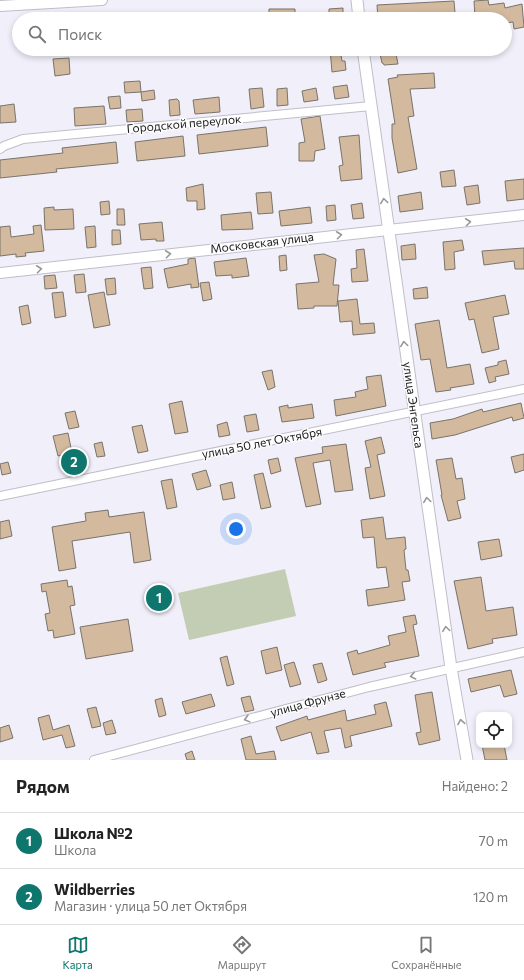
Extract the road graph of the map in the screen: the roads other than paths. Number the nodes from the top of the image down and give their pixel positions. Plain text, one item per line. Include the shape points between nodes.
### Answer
1 (102, 0) edge
2 (356, 0) edge
3 (0, 6) edge
4 (358, 12) edge
5 (364, 56) edge
6 (371, 106) junction
7 (0, 149) edge
8 (524, 215) edge
9 (388, 229) junction
10 (0, 273) edge
11 (524, 389) edge
12 (414, 412) junction
13 (0, 496) edge
14 (524, 652) edge
15 (451, 668) junction
16 (94, 760) edge
17 (467, 760) edge

1 - 3 street
2 - 4 main road
5 - 6 main road, улица Энгельса
6 - 7 street, Городской переулок via 23,139
9 -> 6 main road, улица Энгельса
9 -> 8 street, Московская улица
10 -> 9 street, Московская улица
12 -> 9 main road, улица Энгельса
11 - 12 street, улица 50 лет Октября
12 - 13 street, улица 50 лет Октября
15 -> 12 main road, улица Энгельса
14 - 15 street, улица Фрунзе
15 -> 16 street, улица Фрунзе via 368,687
17 -> 15 main road, улица Энгельса

